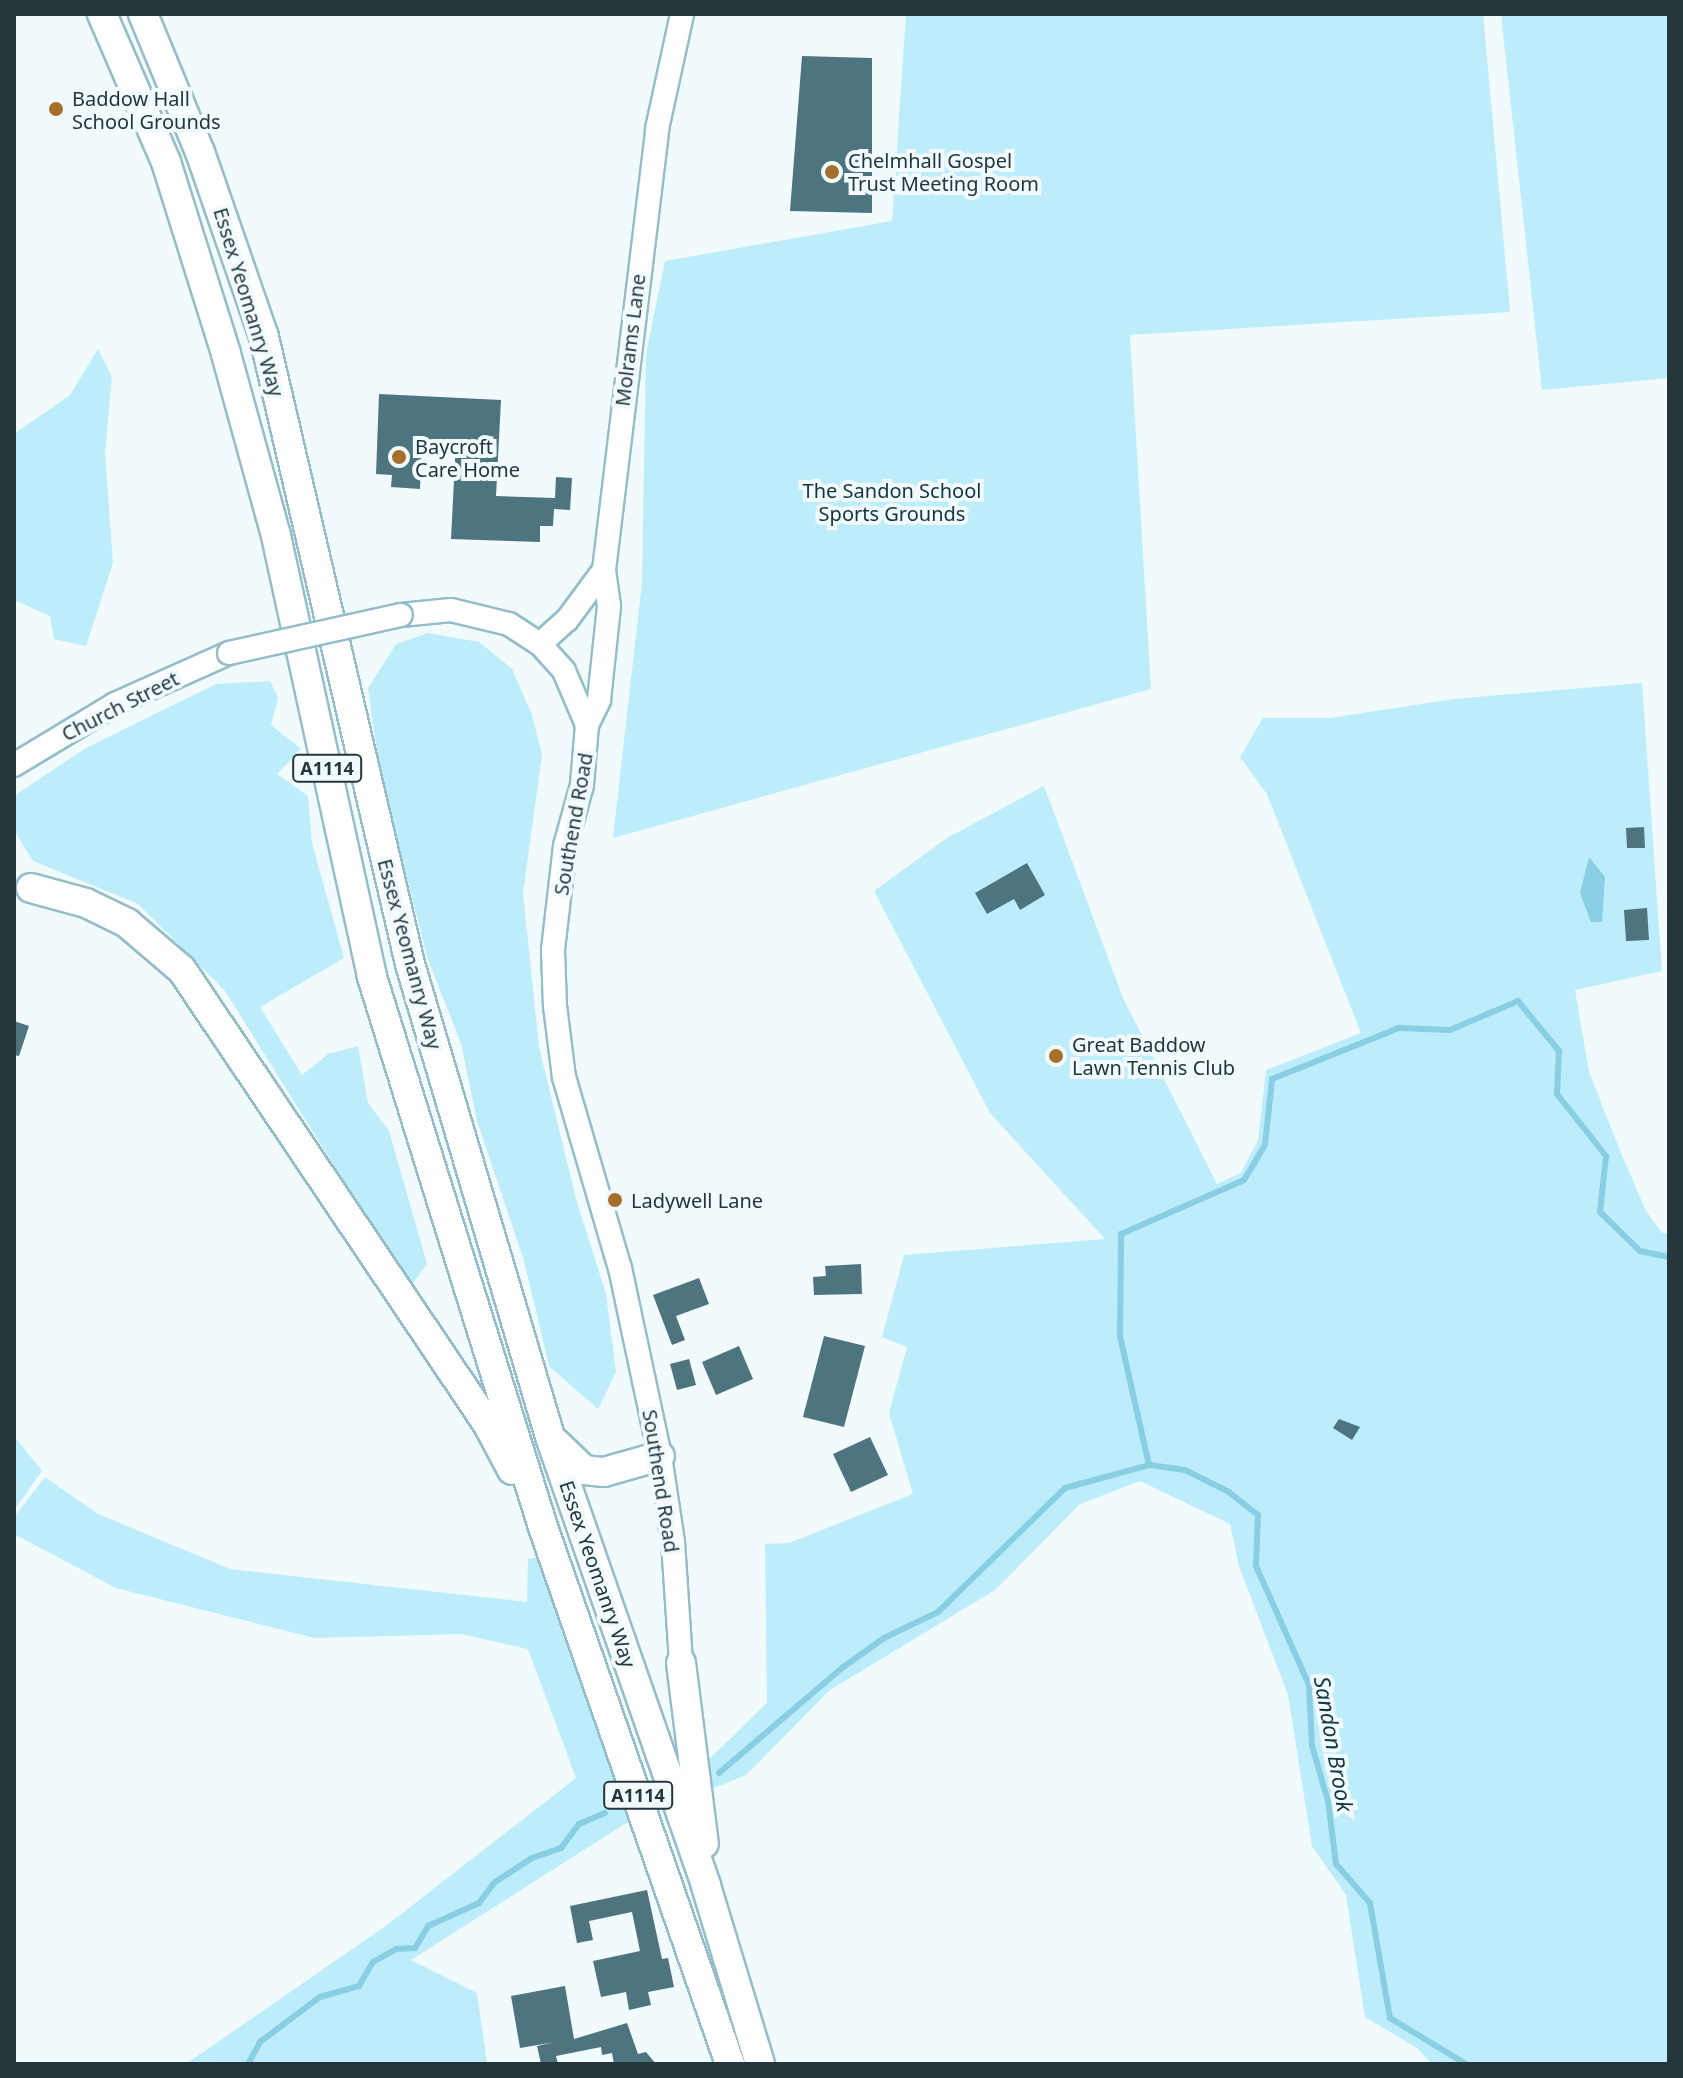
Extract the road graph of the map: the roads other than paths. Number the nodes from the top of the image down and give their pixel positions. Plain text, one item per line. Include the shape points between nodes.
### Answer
1 (102, 14) edge
2 (143, 14) edge
3 (682, 14) edge
4 (604, 570) junction
5 (540, 644) junction
6 (229, 653) joint
7 (587, 725) junction
8 (14, 765) edge
9 (22, 886) edge
10 (550, 1437) junction
11 (660, 1456) junction
12 (543, 1527) junction
13 (681, 1663) joint
14 (706, 1886) junction
15 (730, 2064) edge
16 (760, 2064) edge

1 - 12 main road, Essex Yeomanry Way / A1114 via 166,162 226,354 276,536 372,977
2 - 10 main road, Essex Yeomanry Way / A1114 via 200,152 264,337 410,964
3 - 4 street, Molrams Lane via 657,129
4 - 5 street, Molrams Lane via 567,620
4 - 7 street via 609,606 599,700
5 - 6 street, Southend Road, bridge via 481,614 401,615
5 - 7 street, Southend Road via 564,671
6 - 8 street, Church Street via 115,704
7 - 11 street, Southend Road via 582,785 565,846 553,950 555,1006 564,1077 620,1268
9 - 12 main road via 86,903 127,923 182,970 487,1423
10 - 11 main road via 584,1470 623,1471
10 - 14 main road, Essex Yeomanry Way / A1114
11 - 13 street, Southend Road via 673,1542
12 - 15 main road, A1114
13 - 14 main road
14 - 16 main road, A1114

